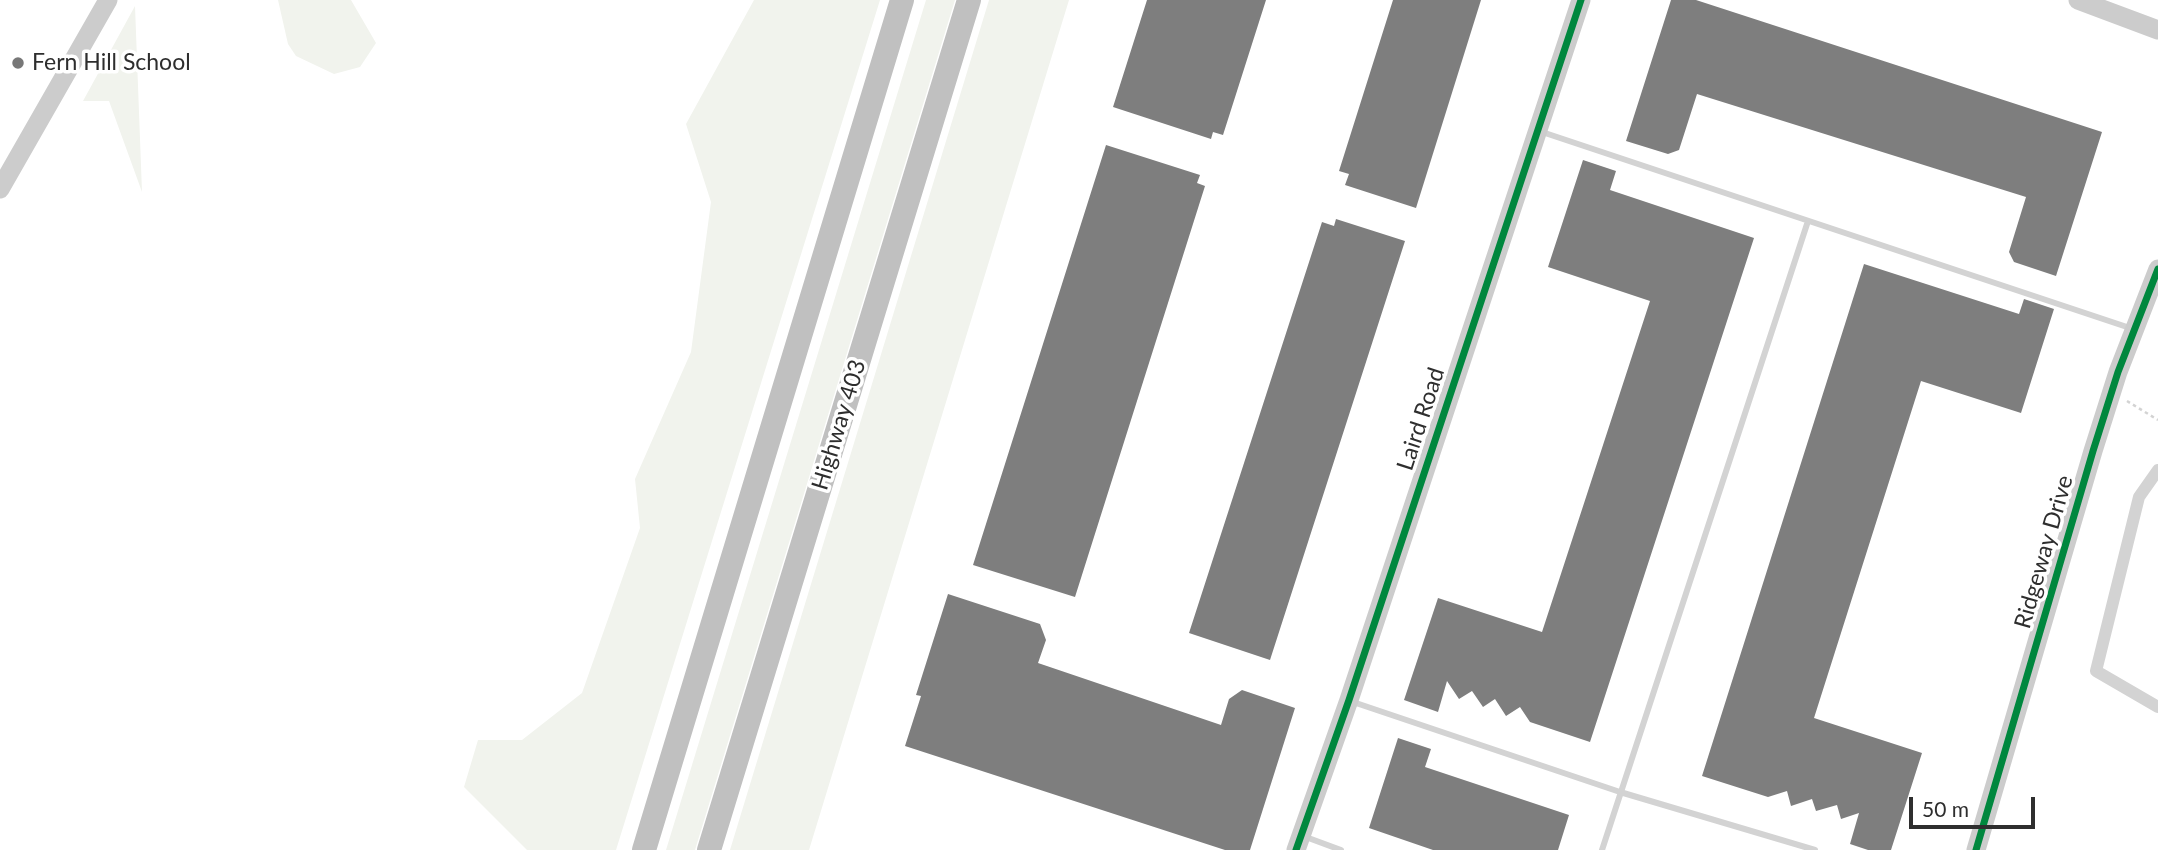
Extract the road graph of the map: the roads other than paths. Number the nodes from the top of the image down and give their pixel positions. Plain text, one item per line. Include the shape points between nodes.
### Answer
1 (108, 0) edge
2 (902, 0) edge
3 (969, 0) edge
4 (1581, 0) edge
5 (2078, 0) edge
6 (2158, 30) edge
7 (1537, 131) junction
8 (3, 177) edge
9 (1808, 221) junction
10 (2158, 269) edge
11 (2135, 329) junction
12 (2158, 470) edge
13 (1349, 701) junction
14 (2158, 708) edge
15 (1620, 792) junction
16 (1299, 843) edge
17 (644, 850) edge
18 (709, 850) edge
19 (1341, 850) edge
20 (1602, 850) edge
21 (1815, 850) edge
22 (1976, 850) edge

1 - 8 street
2 - 17 highway
3 - 18 highway, Highway 403
4 - 7 street, Laird Road
5 - 6 street
7 - 9 lane
7 - 13 street, Laird Road
9 - 11 lane
9 - 15 lane
10 - 11 street, Ridgeway Drive
11 - 22 street, Ridgeway Drive
12 - 14 street via 2139,497 2096,671
13 - 15 lane
13 - 16 street, Laird Road
15 - 20 lane
15 - 21 lane
16 - 19 lane

